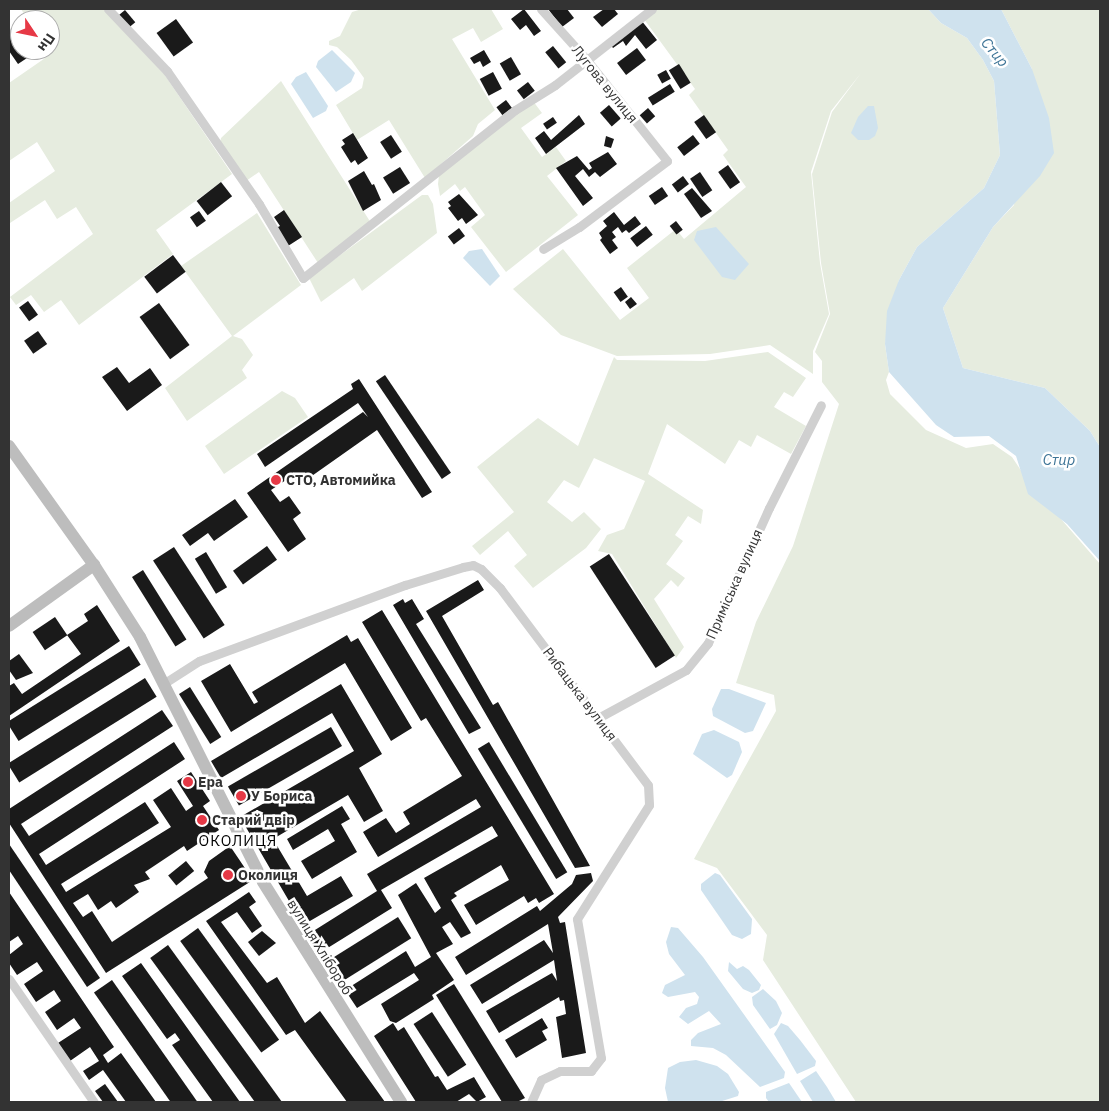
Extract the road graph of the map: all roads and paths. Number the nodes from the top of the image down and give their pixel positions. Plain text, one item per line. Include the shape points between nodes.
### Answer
1 (108, 9) edge
2 (541, 9) edge
3 (652, 9) edge
4 (586, 59) junction
5 (543, 248) dead end
6 (821, 405) dead end
7 (9, 446) edge
8 (94, 565) junction
9 (9, 626) edge
10 (163, 684) junction
11 (598, 718) junction
12 (9, 979) edge
13 (94, 1102) edge
14 (401, 1102) edge
15 (531, 1102) edge

1 - 4 street via 167,71 260,204 303,278 515,110
2 - 4 street, Лугова вулиця
3 - 4 street
4 - 5 street, Лугова вулиця via 667,161 579,226
6 - 11 street, Приміська вулиця via 769,508 708,643 686,670
7 - 8 street, вулиця Хлібороб
8 - 9 street
8 - 10 street, вулиця Хлібороб via 140,638
10 - 11 street, Рибацька вулиця via 198,661 405,585 473,565 500,588
10 - 14 street, вулиця Хлібороб via 263,882
11 - 15 street, Рибацька вулиця via 648,785 649,805 577,919 602,1058 591,1071 560,1071 541,1080
12 - 13 street

